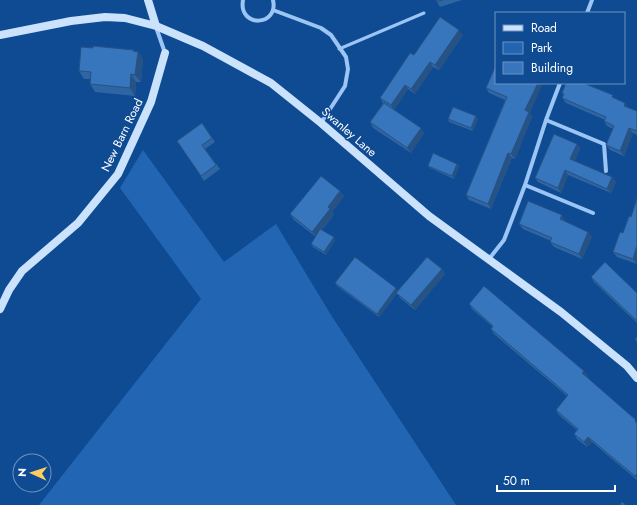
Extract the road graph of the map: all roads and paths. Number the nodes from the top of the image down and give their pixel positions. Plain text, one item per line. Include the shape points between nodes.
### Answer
1 (148, 0) edge
2 (243, 0) edge
3 (273, 0) edge
4 (592, 0) edge
5 (273, 10) junction
6 (587, 12) edge
7 (424, 13) dead end
8 (156, 26) junction
9 (0, 35) edge
10 (339, 49) junction
11 (165, 53) joint
12 (560, 84) edge
13 (546, 120) junction
14 (321, 123) junction
15 (606, 172) dead end
16 (525, 185) junction
17 (593, 213) dead end
18 (489, 259) junction
19 (0, 309) edge
20 (637, 378) edge

1 - 8 main road
2 - 5 street via 243,11 253,20 268,18
3 - 5 street
4 - 6 street
5 - 10 street via 321,28 331,36
7 - 10 lane
8 - 9 main road, Swanley Lane via 124,18 105,17
8 - 11 street, New Barn Road
8 - 14 main road, Swanley Lane via 203,46 271,82
10 - 14 street via 346,57 348,69 345,86
11 - 19 main road, New Barn Road via 152,102 118,174 78,222 22,271
12 - 13 street
13 - 15 street via 604,144
13 - 16 street
14 - 18 main road, Swanley Lane via 423,212
16 - 17 street
16 - 18 street via 504,240
18 - 20 main road, Swanley Lane via 561,312 627,366

